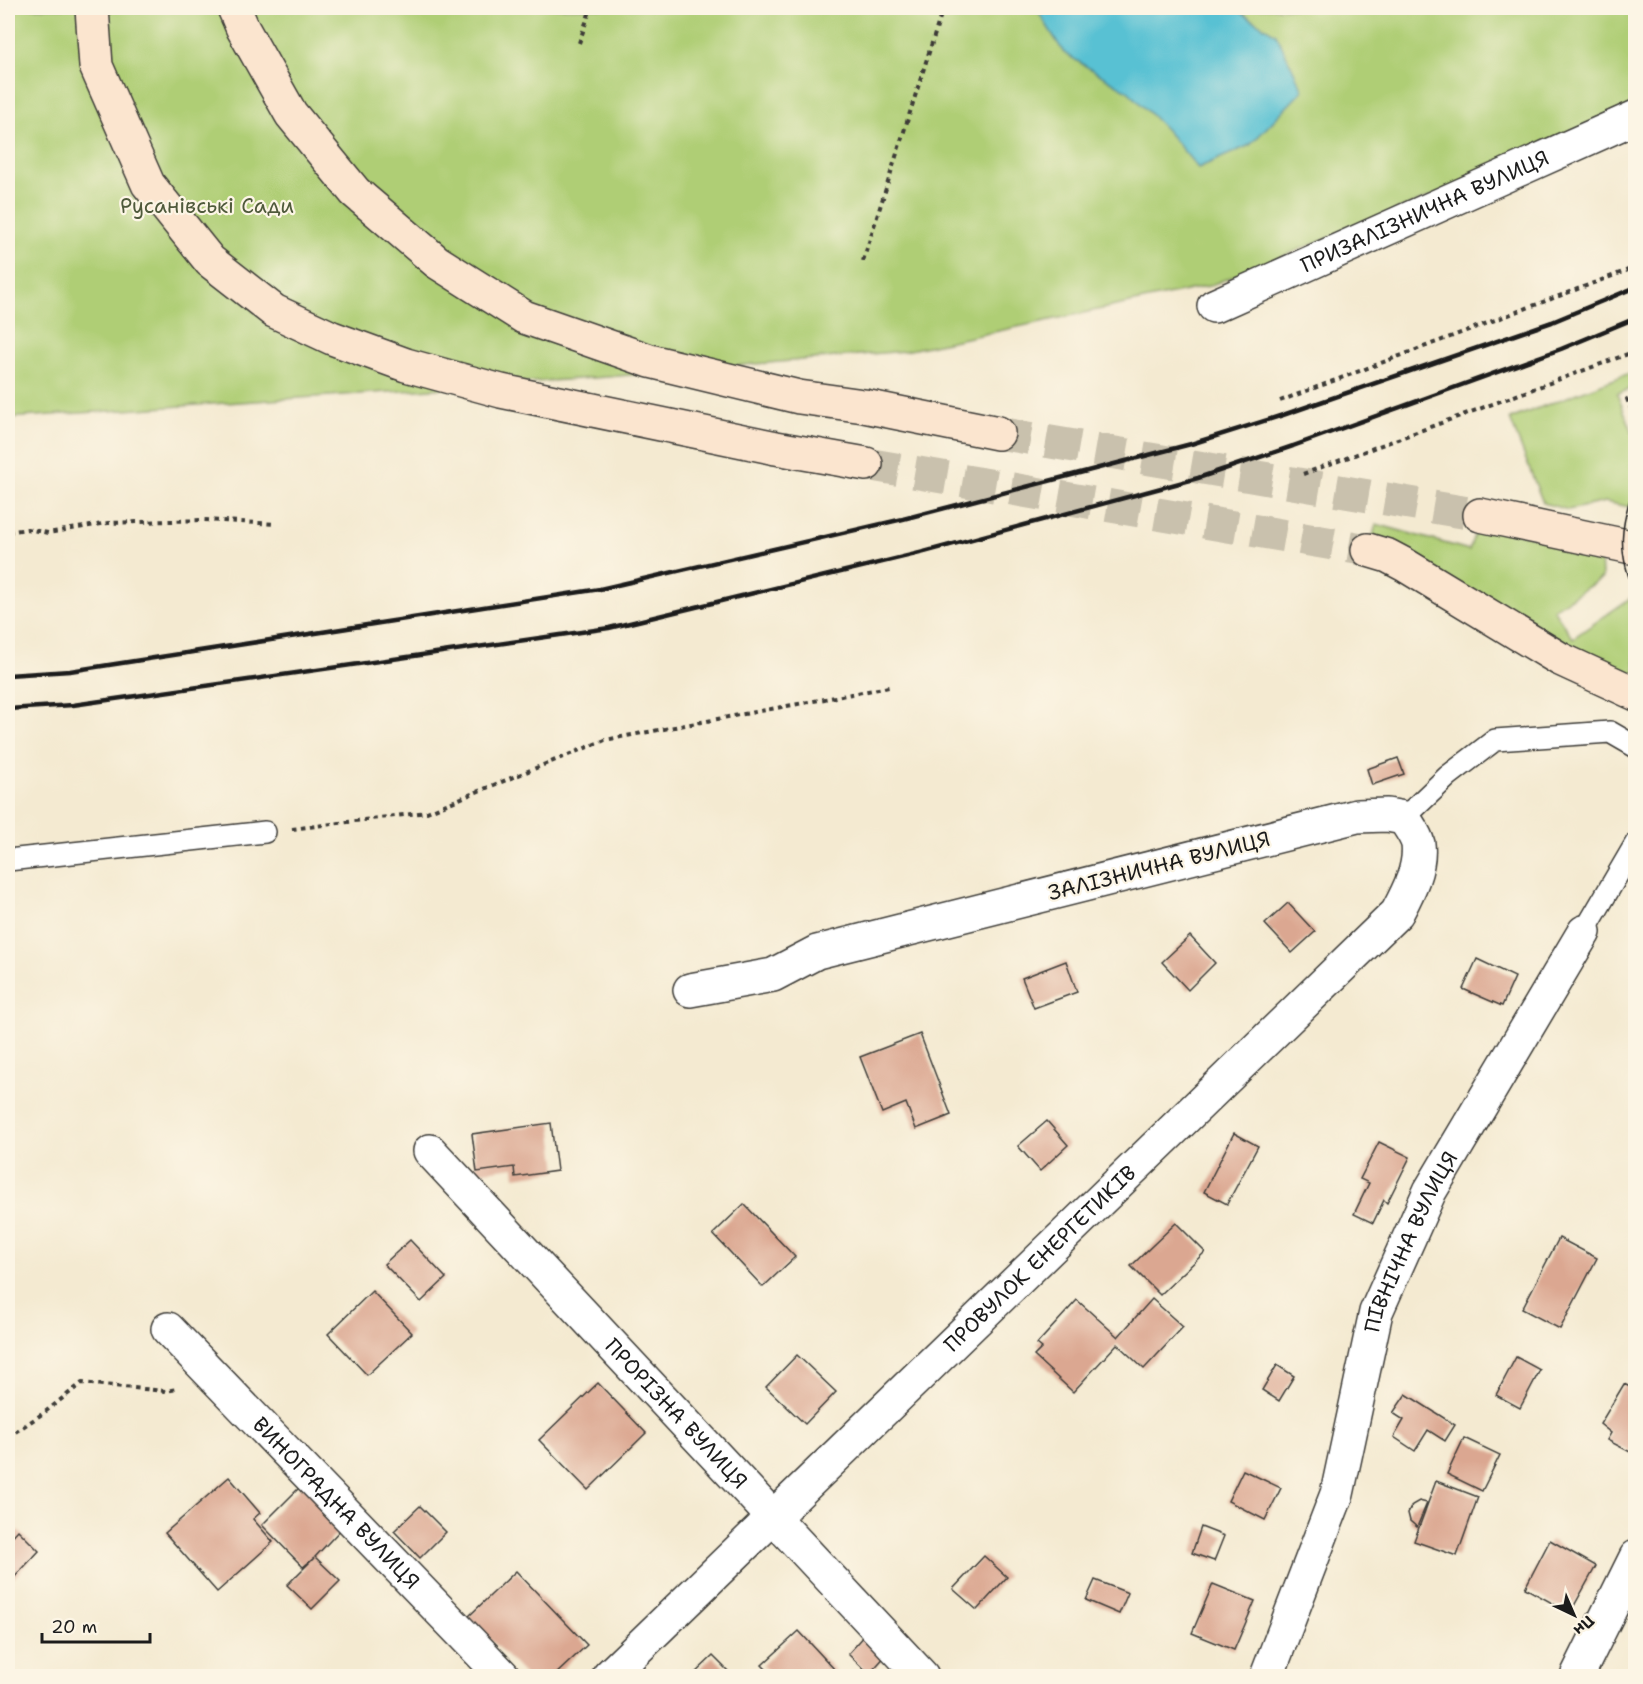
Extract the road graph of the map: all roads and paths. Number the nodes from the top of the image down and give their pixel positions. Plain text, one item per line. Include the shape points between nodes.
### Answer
1 (93, 8) edge
2 (234, 8) edge
3 (591, 8) edge
4 (943, 8) edge
5 (579, 43) dead end
6 (1635, 117) edge
7 (863, 261) dead end
8 (1635, 267) edge
9 (1214, 306) dead end
10 (1635, 351) edge
11 (1635, 395) edge
12 (1280, 401) dead end
13 (1635, 420) edge
14 (998, 433) tunnel mouth
15 (866, 464) tunnel mouth
16 (1303, 474) dead end
17 (1480, 515) tunnel mouth
18 (275, 524) dead end
19 (8, 532) edge
20 (1635, 548) edge
21 (1368, 550) tunnel mouth
22 (889, 687) dead end
23 (1635, 694) edge
24 (1635, 747) edge
25 (1404, 818) junction
26 (265, 832) joint
27 (1635, 843) edge
28 (8, 860) edge
29 (1584, 932) joint
30 (690, 990) dead end
31 (430, 1151) dead end
32 (168, 1329) dead end
33 (219, 1382) junction
34 (8, 1437) edge
35 (773, 1519) junction
36 (1635, 1557) edge
37 (503, 1677) edge
38 (609, 1677) edge
39 (922, 1677) edge
40 (1267, 1677) edge
41 (1577, 1677) edge

1 - 15 main road via 96,66 148,184 210,261 274,311 332,338 406,365 491,388
2 - 14 main road via 291,114 355,192 437,262 524,317 661,364 799,397 864,405
3 - 5 path
4 - 7 path
6 - 9 street, ПРИЗАЛІЗНИЧНА ВУЛИЦЯ
8 - 12 path
10 - 16 path
11 - 13 path via 1627,399
17 - 20 main road
18 - 19 path via 203,520 108,523 48,533 27,529
21 - 23 main road via 1405,565 1560,659
22 - 26 path via 605,740 427,812
24 - 25 lane via 1610,732 1496,740 1448,776
25 - 30 street, ЗАЛІЗНИЧНА ВУЛИЦЯ via 1357,816 817,951 774,975
25 - 35 street, ПРОВУЛОК ЕНЕРГЕТИКІВ via 1418,842 1417,867 1397,913
26 - 28 lane
27 - 29 lane, ПІВНІЧНА ВУЛИЦЯ
29 - 40 street, ПІВНІЧНА ВУЛИЦЯ via 1430,1191 1376,1312 1337,1494
31 - 35 street, ПРОРІЗНА ВУЛИЦЯ
32 - 33 street, ВИНОГРАДНА ВУЛИЦЯ
33 - 34 path via 165,1391 82,1383
33 - 37 street, ВИНОГРАДНА ВУЛИЦЯ
35 - 38 street, ПРОВУЛОК ЕНЕРГЕТИКІВ
35 - 39 street, ПРОРІЗНА ВУЛИЦЯ
36 - 41 street

